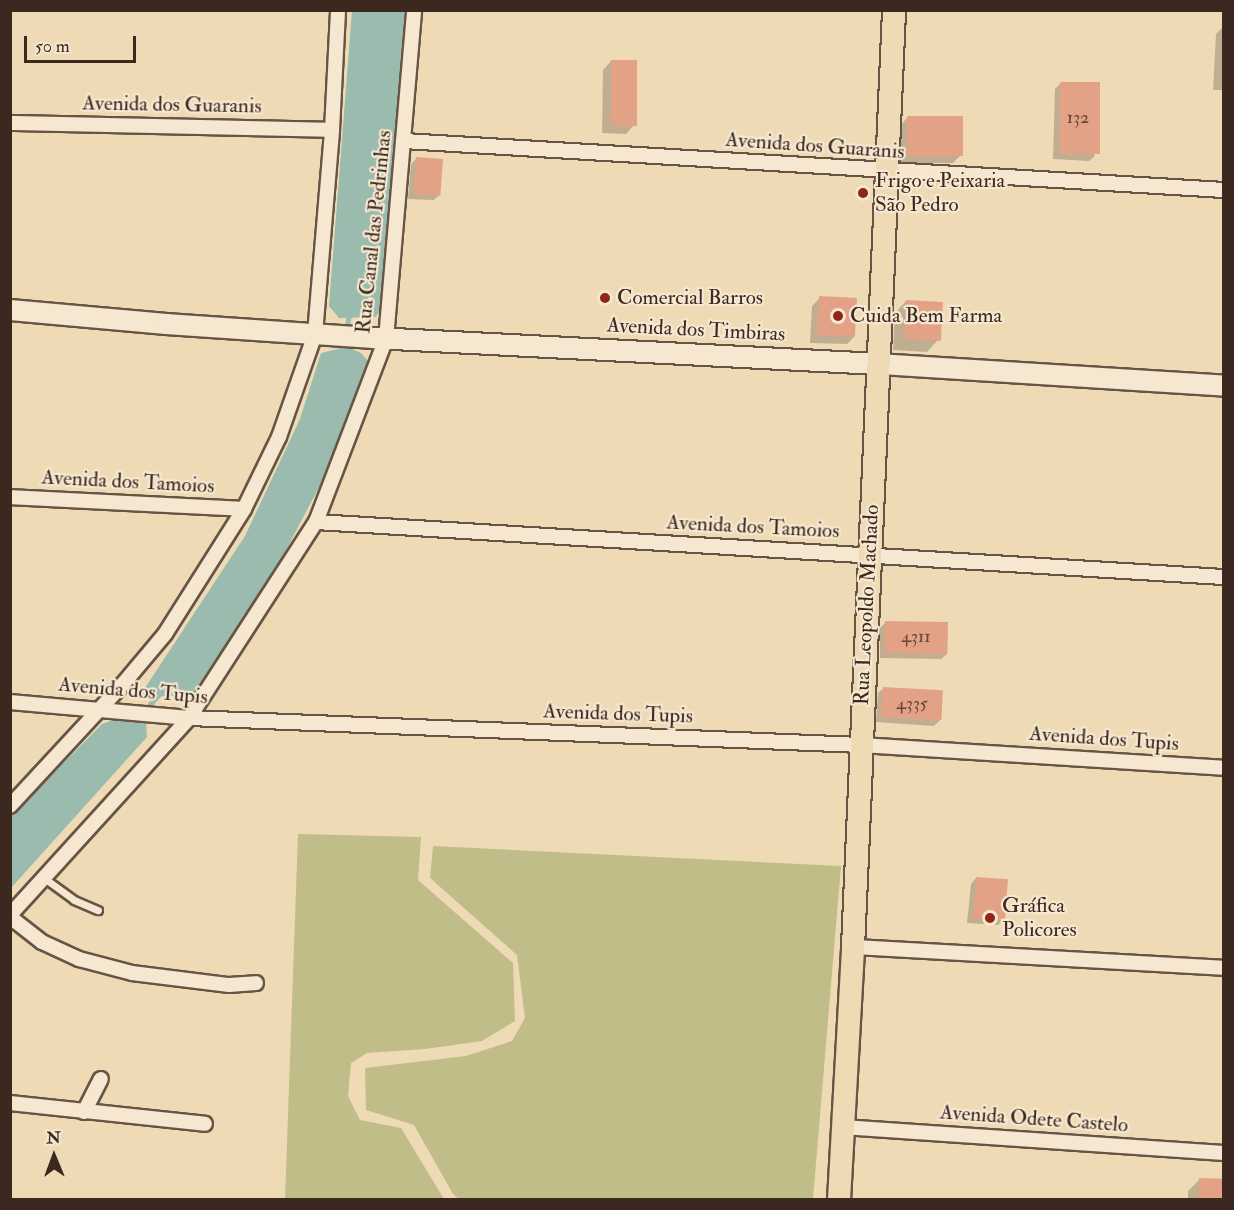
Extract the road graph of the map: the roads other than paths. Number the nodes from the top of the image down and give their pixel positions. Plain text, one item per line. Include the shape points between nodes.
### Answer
1 (338, 10) edge
2 (414, 10) edge
3 (894, 10) edge
4 (10, 123) edge
5 (332, 130) junction
6 (404, 141) junction
7 (885, 171) junction
8 (1224, 189) edge
9 (10, 310) edge
10 (10, 324) edge
11 (166, 324) junction
12 (321, 334) junction
13 (380, 338) junction
14 (879, 363) junction
15 (1224, 386) edge
16 (10, 497) edge
17 (244, 509) junction
18 (316, 522) junction
19 (869, 554) junction
20 (1224, 577) edge
21 (10, 702) edge
22 (101, 710) junction
23 (184, 717) junction
24 (861, 745) junction
25 (1224, 768) edge
26 (10, 806) edge
27 (44, 878) junction
28 (98, 910) dead end
29 (10, 916) edge
30 (853, 947) junction
31 (1224, 968) edge
32 (256, 983) dead end
33 (101, 1079) dead end
34 (10, 1103) edge
35 (84, 1112) junction
36 (205, 1124) dead end
37 (842, 1127) junction
38 (1224, 1153) edge
39 (839, 1200) edge

1 - 5 street
2 - 6 street, Rua Canal das Pedrinhas
3 - 7 main road, Rua Leopoldo Machado
4 - 5 street, Avenida dos Guaranis
5 - 12 street
6 - 7 street, Avenida dos Guaranis
6 - 13 street, Rua Canal das Pedrinhas
7 - 8 street, Avenida dos Guaranis
7 - 14 main road, Rua Leopoldo Machado
9 - 11 street, Avenida dos Timbiras
10 - 11 street, Avenida dos Timbiras
11 - 12 street, Avenida dos Timbiras
12 - 13 street, Avenida dos Timbiras
12 - 17 street via 279,437
13 - 14 street, Avenida dos Timbiras
13 - 18 street, Rua Canal das Pedrinhas
14 - 15 street, Avenida dos Timbiras
14 - 19 main road, Rua Leopoldo Machado
16 - 17 street, Avenida dos Tamoios
17 - 22 street via 165,633
18 - 19 street, Avenida dos Tamoios
18 - 23 street, Rua Canal das Pedrinhas
19 - 20 street, Avenida dos Tamoios
19 - 24 main road, Rua Leopoldo Machado
21 - 22 street, Avenida dos Tupis
22 - 23 street, Avenida dos Tupis
22 - 26 street
23 - 24 street, Avenida dos Tupis
23 - 27 street, Rua Canal das Pedrinhas
24 - 25 street, Avenida dos Tupis
24 - 30 main road, Rua Leopoldo Machado
27 - 28 lane via 74,900
27 - 29 street, Rua Canal das Pedrinhas
29 - 32 street via 42,942 79,959 132,973 229,985
30 - 31 street
30 - 37 main road, Rua Leopoldo Machado
33 - 35 street
34 - 35 street
35 - 36 street
37 - 38 street, Avenida Odete Castelo
37 - 39 main road, Rua Leopoldo Machado

